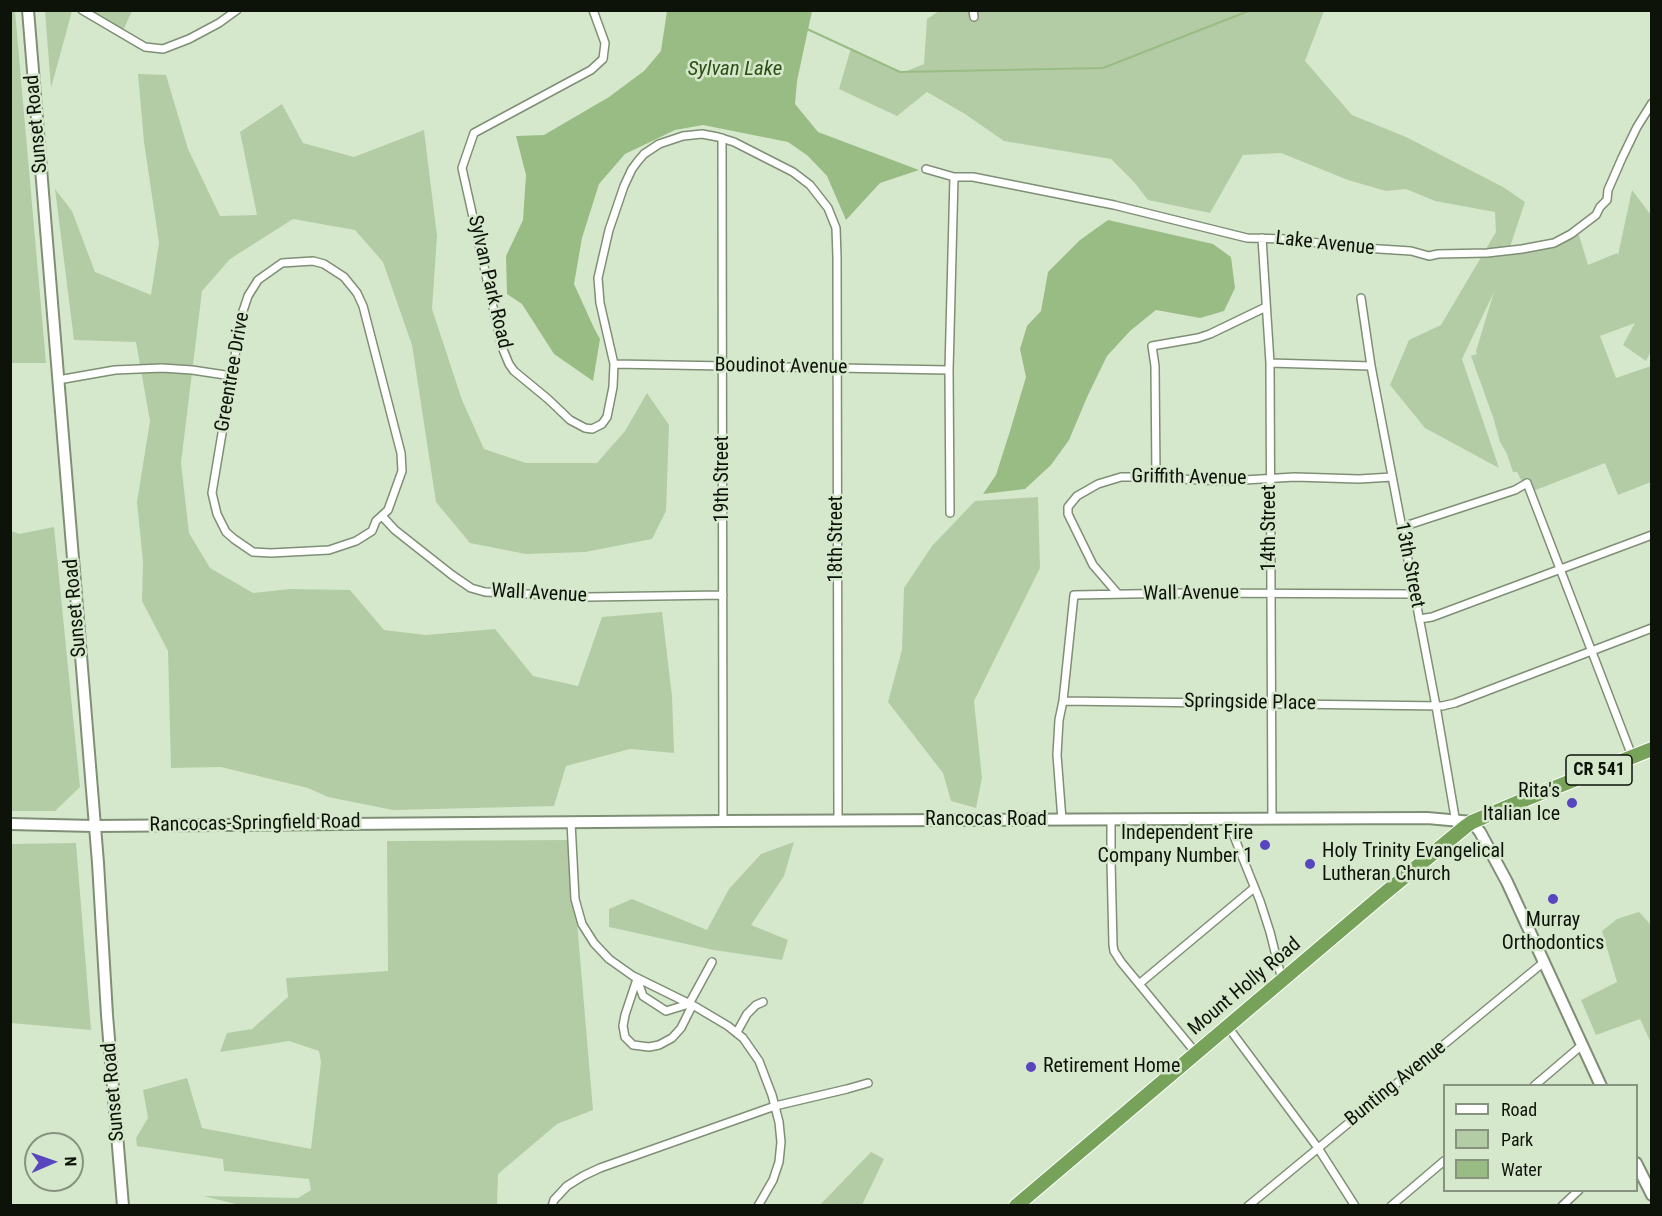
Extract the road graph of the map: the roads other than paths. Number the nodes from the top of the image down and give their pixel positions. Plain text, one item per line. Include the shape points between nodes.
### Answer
1 (28, 10) edge
2 (82, 10) edge
3 (237, 10) edge
4 (593, 10) edge
5 (1652, 103) edge
6 (722, 138) junction
7 (926, 169) dead end
8 (954, 177) junction
9 (1262, 238) junction
10 (837, 257) joint
11 (1361, 298) dead end
12 (1266, 307) junction
13 (1270, 363) junction
14 (614, 364) junction
15 (722, 366) junction
16 (1371, 366) junction
17 (837, 368) junction
18 (949, 370) junction
19 (232, 376) junction
20 (58, 380) junction
21 (1156, 477) junction
22 (1392, 477) junction
23 (1270, 479) junction
24 (950, 513) dead end
25 (382, 516) junction
26 (1402, 527) junction
27 (1652, 535) edge
28 (1559, 569) junction
29 (1271, 593) junction
30 (1118, 594) junction
31 (1415, 594) junction
32 (723, 595) junction
33 (1419, 619) junction
34 (1652, 628) edge
35 (1592, 652) junction
36 (1063, 701) junction
37 (1271, 704) junction
38 (1436, 706) junction
39 (1652, 749) edge
40 (1632, 756) junction
41 (1227, 819) junction
42 (1272, 819) junction
43 (723, 820) junction
44 (1062, 820) junction
45 (1111, 820) junction
46 (838, 821) junction
47 (500, 822) joint
48 (571, 822) junction
49 (1472, 822) junction
50 (10, 824) edge
51 (94, 826) junction
52 (1456, 828) junction
53 (1254, 888) junction
54 (1544, 962) junction
55 (712, 963) dead end
56 (637, 979) junction
57 (1282, 980) junction
58 (1139, 984) junction
59 (763, 1002) dead end
60 (691, 1005) junction
61 (1228, 1027) junction
62 (737, 1032) junction
63 (1582, 1045) junction
64 (1196, 1053) junction
65 (868, 1083) dead end
66 (1536, 1084) edge
67 (1600, 1084) edge
68 (775, 1106) junction
69 (1318, 1148) junction
70 (1443, 1162) edge
71 (1638, 1167) edge
72 (1578, 1192) edge
73 (1652, 1195) edge
74 (123, 1206) edge
75 (552, 1206) edge
76 (758, 1206) edge
77 (1016, 1206) edge
78 (1248, 1206) edge
79 (1355, 1206) edge
80 (1391, 1206) edge
81 (1562, 1206) edge

1 - 20 street, Sunset Road
2 - 3 street via 146,47 162,49 189,39
4 - 14 street, Sylvan Park Road via 605,43 603,59 591,70 474,133 462,168 509,364 570,420 592,429 607,417
5 - 9 street, Lake Avenue via 1622,158 1607,200 1588,222 1554,243 1487,254 1429,256 1412,251
6 - 10 street, Sylvan Park Road via 777,163 810,185 834,221
6 - 14 street, Sylvan Park Road via 693,135 667,141 651,148 632,169 609,230 598,278
6 - 15 street, 19th Street
7 - 8 street, Lake Avenue
8 - 9 street, Lake Avenue via 999,182 1123,207 1236,236
8 - 18 street
9 - 12 street, 14th Street
10 - 17 street, 18th Street
11 - 16 street, 13th Street
12 - 13 street, 14th Street
12 - 21 street via 1210,334 1152,346
13 - 16 street
13 - 23 street, 14th Street
14 - 15 street, Boudinot Avenue
15 - 17 street, Boudinot Avenue
15 - 32 street, 19th Street
16 - 22 street, 13th Street
17 - 18 street, Boudinot Avenue
17 - 46 street, 18th Street
18 - 24 street
19 - 20 street via 162,368 114,370
19 - 25 street, Greentree Drive via 212,493 226,532 253,552 329,550 362,538
19 - 25 street, Greentree Drive via 242,314 258,280 282,263 313,261 344,277 363,306 401,453 402,471
20 - 51 street, Sunset Road
21 - 23 street, Griffith Avenue
21 - 30 street, Griffith Avenue via 1105,481 1077,496 1068,507 1072,525 1093,565
22 - 23 street, Griffith Avenue
22 - 26 street, 13th Street
23 - 29 street, 14th Street
25 - 32 street, Wall Avenue via 452,575 485,592 588,597
26 - 28 street via 1527,483
26 - 31 street, 13th Street
27 - 28 street
28 - 33 street
28 - 35 street
29 - 30 street, Wall Avenue
29 - 31 street, Wall Avenue
29 - 37 street, 14th Street
30 - 36 street, Wall Avenue via 1074,595
31 - 33 street, 13th Street
32 - 43 street, 19th Street
33 - 38 street, 13th Street
34 - 35 street, Springside Place
35 - 38 street, Springside Place via 1455,703
35 - 40 street
36 - 37 street, Springside Place
36 - 44 street via 1057,755
37 - 38 street, Springside Place
37 - 42 street, 14th Street
38 - 52 street, 13th Street
39 - 40 highway, CR 541
40 - 49 highway, CR 541
41 - 42 street, Rancocas Road
41 - 45 street, Rancocas Road
41 - 53 street
42 - 52 street, Rancocas Road via 1427,818
43 - 46 street, Rancocas Road
43 - 48 street, Rancocas Road
44 - 45 street, Rancocas Road
44 - 46 street, Rancocas Road
45 - 58 street via 1114,951
47 - 48 street, Rancocas Road
47 - 51 street, Rancocas-Springfield Road
48 - 56 street via 575,899 582,924 605,955
49 - 52 highway, Mount Holly Road / CR 541
49 - 54 street via 1494,856
50 - 51 street, Rancocas-Springfield Road
51 - 74 street, Sunset Road
52 - 57 highway, Mount Holly Road / CR 541
53 - 57 street
53 - 58 street
54 - 63 street
54 - 69 street, Bunting Avenue
55 - 60 street
56 - 60 street
56 - 60 street via 643,996 666,1011
56 - 60 street via 623,1026 625,1037 633,1044 654,1046 672,1038
57 - 61 highway, Mount Holly Road / CR 541
58 - 64 street
59 - 62 street via 747,1014
60 - 62 street
61 - 64 highway, Mount Holly Road / CR 541
61 - 69 street
62 - 68 street via 759,1060
63 - 66 street
63 - 67 street
64 - 77 highway, Mount Holly Road / CR 541
65 - 68 street
68 - 75 street via 591,1172 567,1186
68 - 76 street via 781,1152 773,1180
69 - 78 street, Bunting Avenue
69 - 79 street
70 - 80 street
71 - 73 street
72 - 81 street

